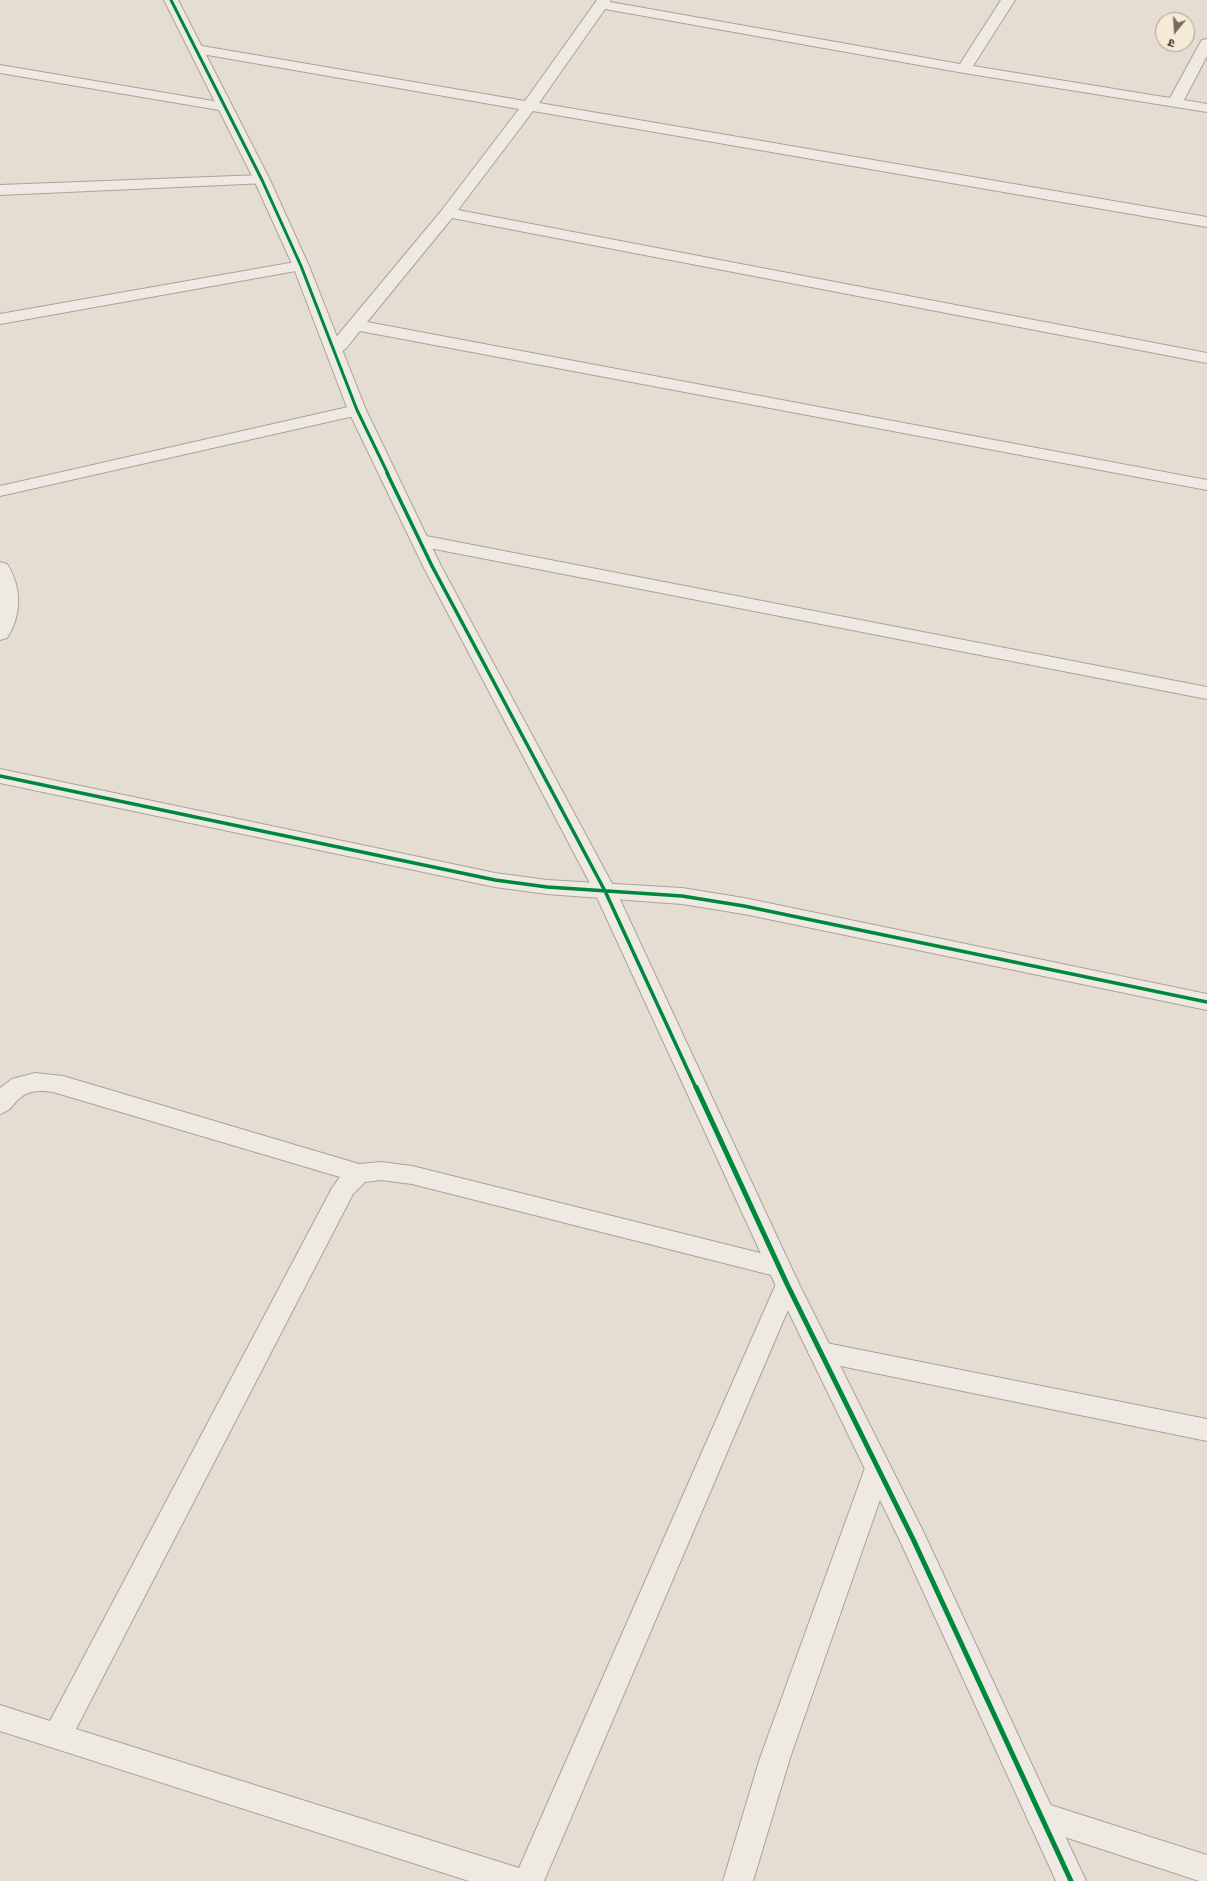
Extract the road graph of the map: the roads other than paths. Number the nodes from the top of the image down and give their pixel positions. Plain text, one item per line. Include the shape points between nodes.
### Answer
1 (171, 0) edge
2 (1008, 0) edge
3 (602, 2) edge
4 (1207, 43) edge
5 (196, 49) junction
6 (0, 69) edge
7 (964, 69) junction
8 (1175, 103) junction
9 (530, 105) junction
10 (225, 107) junction
11 (1207, 108) edge
12 (262, 180) junction
13 (0, 190) edge
14 (448, 213) junction
15 (1207, 222) edge
16 (301, 266) junction
17 (0, 319) edge
18 (356, 325) junction
19 (334, 351) junction
20 (1207, 358) edge
21 (357, 410) junction
22 (1207, 485) edge
23 (0, 491) edge
24 (421, 541) junction
25 (0, 568) edge
26 (0, 634) edge
27 (1207, 693) edge
28 (0, 776) edge
29 (605, 891) junction
30 (1207, 1002) edge
31 (0, 1105) edge
32 (359, 1173) junction
33 (783, 1276) junction
34 (820, 1352) junction
35 (1207, 1430) edge
36 (878, 1468) junction
37 (0, 1718) edge
38 (58, 1735) junction
39 (1041, 1816) junction
40 (1207, 1869) edge
41 (515, 1881) edge
42 (529, 1881) edge
43 (738, 1881) edge
44 (1071, 1881) edge

1 - 5 street
2 - 7 street
3 - 7 street
3 - 9 street
4 - 8 street
5 - 9 street
5 - 10 street
6 - 10 street
7 - 8 street
8 - 11 street
9 - 14 street
9 - 15 street
10 - 12 street
12 - 13 street
12 - 16 street
14 - 18 street
14 - 20 street
16 - 17 street
16 - 19 street
18 - 19 street
18 - 22 street
19 - 21 street
21 - 23 street
21 - 24 street
24 - 27 street
24 - 29 street
25 - 26 street via 10,594 5,626
28 - 29 street via 495,880
29 - 30 street via 682,896 744,906
29 - 33 street
31 - 32 street via 6,1096 21,1084 41,1080
32 - 33 street via 381,1171 412,1175
32 - 38 street via 344,1188
33 - 34 street
33 - 42 street
34 - 35 street
34 - 36 street
36 - 39 street
36 - 43 street via 775,1758
37 - 38 street
38 - 41 street
39 - 40 street
39 - 44 street

